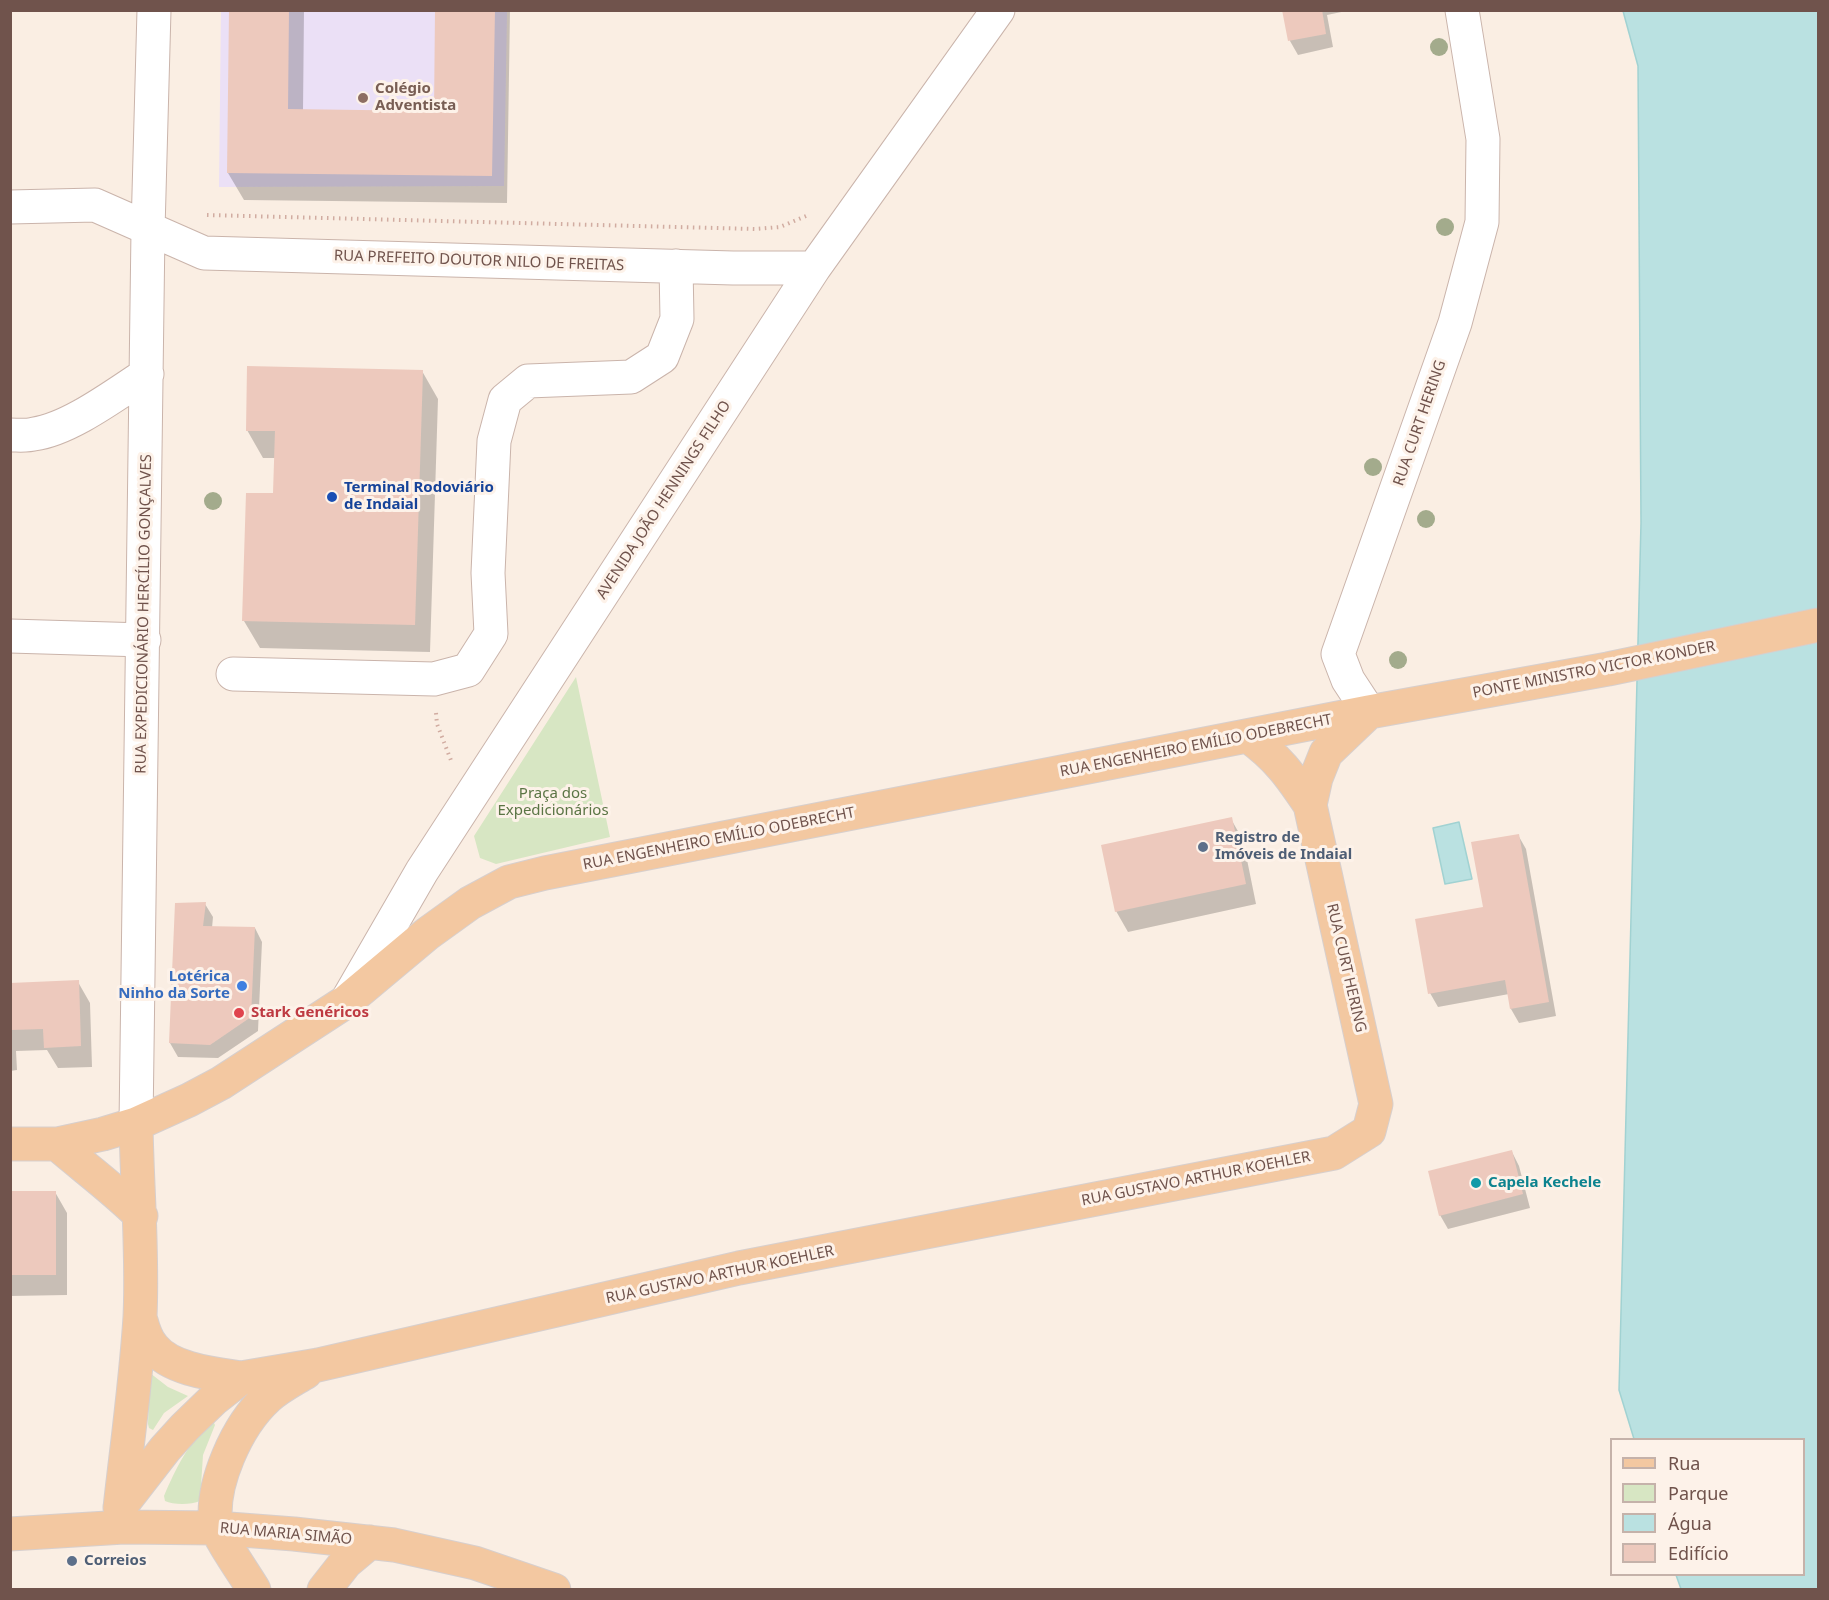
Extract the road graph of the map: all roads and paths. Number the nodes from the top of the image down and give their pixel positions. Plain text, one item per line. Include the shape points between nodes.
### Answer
1 (154, 10) edge
2 (998, 10) edge
3 (1462, 10) edge
4 (10, 207) edge
5 (206, 215) dead end
6 (780, 227) dead end
7 (148, 230) junction
8 (676, 266) junction
9 (814, 268) junction
10 (147, 374) junction
11 (10, 435) edge
12 (1818, 625) edge
13 (10, 636) edge
14 (144, 640) junction
15 (233, 674) dead end
16 (434, 679) junction
17 (1369, 712) junction
18 (1248, 736) junction
19 (480, 782) junction
20 (1310, 805) junction
21 (347, 1001) junction
22 (136, 1124) junction
23 (1369, 1131) joint
24 (10, 1144) edge
25 (57, 1144) junction
26 (141, 1216) junction
27 (140, 1317) junction
28 (318, 1365) junction
29 (241, 1378) junction
30 (119, 1517) junction
31 (216, 1528) junction
32 (10, 1534) edge
33 (370, 1542) junction
34 (254, 1590) edge
35 (324, 1590) edge
36 (554, 1590) edge

1 - 7 street, RUA EXPEDICIONÁRIO HERCÍLIO GONÇALVES
2 - 9 street, AVENIDA JOÃO HENNINGS FILHO
3 - 17 street, RUA CURT HERING via 1483,139 1482,222 1455,323 1338,654 1348,680
4 - 7 street, RUA PREFEITO DOUTOR NILO DE FREITAS via 95,206
5 - 6 path
7 - 8 street, RUA PREFEITO DOUTOR NILO DE FREITAS via 204,253
7 - 10 street, RUA EXPEDICIONÁRIO HERCÍLIO GONÇALVES
8 - 9 street, RUA PREFEITO DOUTOR NILO DE FREITAS
8 - 16 street via 676,319 662,357 631,377 528,381 506,400 494,441 488,573 491,634 468,670
9 - 19 street, AVENIDA JOÃO HENNINGS FILHO
10 - 11 street via 54,429 34,435
10 - 14 street, RUA EXPEDICIONÁRIO HERCÍLIO GONÇALVES
12 - 17 main road, PONTE MINISTRO VICTOR KONDER via 1608,669
13 - 14 street
14 - 22 street, RUA EXPEDICIONÁRIO HERCÍLIO GONÇALVES
15 - 16 street
16 - 19 path via 437,724 452,763
17 - 18 main road, RUA ENGENHEIRO EMÍLIO ODEBRECHT
17 - 20 main road, RUA CURT HERING via 1326,753
18 - 20 main road, RUA CURT HERING via 1284,767
18 - 21 main road, RUA ENGENHEIRO EMÍLIO ODEBRECHT via 509,882 470,903 427,934
19 - 21 street, AVENIDA JOÃO HENNINGS FILHO via 422,871
20 - 23 main road, RUA CURT HERING via 1376,1104
21 - 22 main road, RUA ENGENHEIRO EMÍLIO ODEBRECHT via 221,1083
22 - 25 main road, RUA ENGENHEIRO EMÍLIO ODEBRECHT
22 - 26 main road, RUA EXPEDICIONÁRIO HERCÍLIO GONÇALVES
23 - 28 main road, RUA GUSTAVO ARTHUR KOEHLER via 1334,1152 739,1269
24 - 25 main road, RUA ENGENHEIRO EMÍLIO ODEBRECHT
25 - 26 main road
26 - 27 main road, RUA EXPEDICIONÁRIO HERCÍLIO GONÇALVES
27 - 29 main road, RUA EXPEDICIONÁRIO HERCÍLIO GONÇALVES via 144,1334 165,1357 185,1367
27 - 30 main road, RUA EXPEDICIONÁRIO HERCÍLIO GONÇALVES
28 - 29 main road, RUA GUSTAVO ARTHUR KOEHLER
28 - 31 main road via 267,1398 238,1435 223,1468
29 - 30 main road, RUA GUSTAVO ARTHUR KOEHLER via 214,1399 165,1449
30 - 31 main road, RUA MARIA SIMÃO
30 - 32 main road, RUA MARIA SIMÃO
31 - 33 main road, RUA MARIA SIMÃO
31 - 34 main road
33 - 35 main road via 346,1562
33 - 36 main road, RUA MARIA SIMÃO via 475,1563

